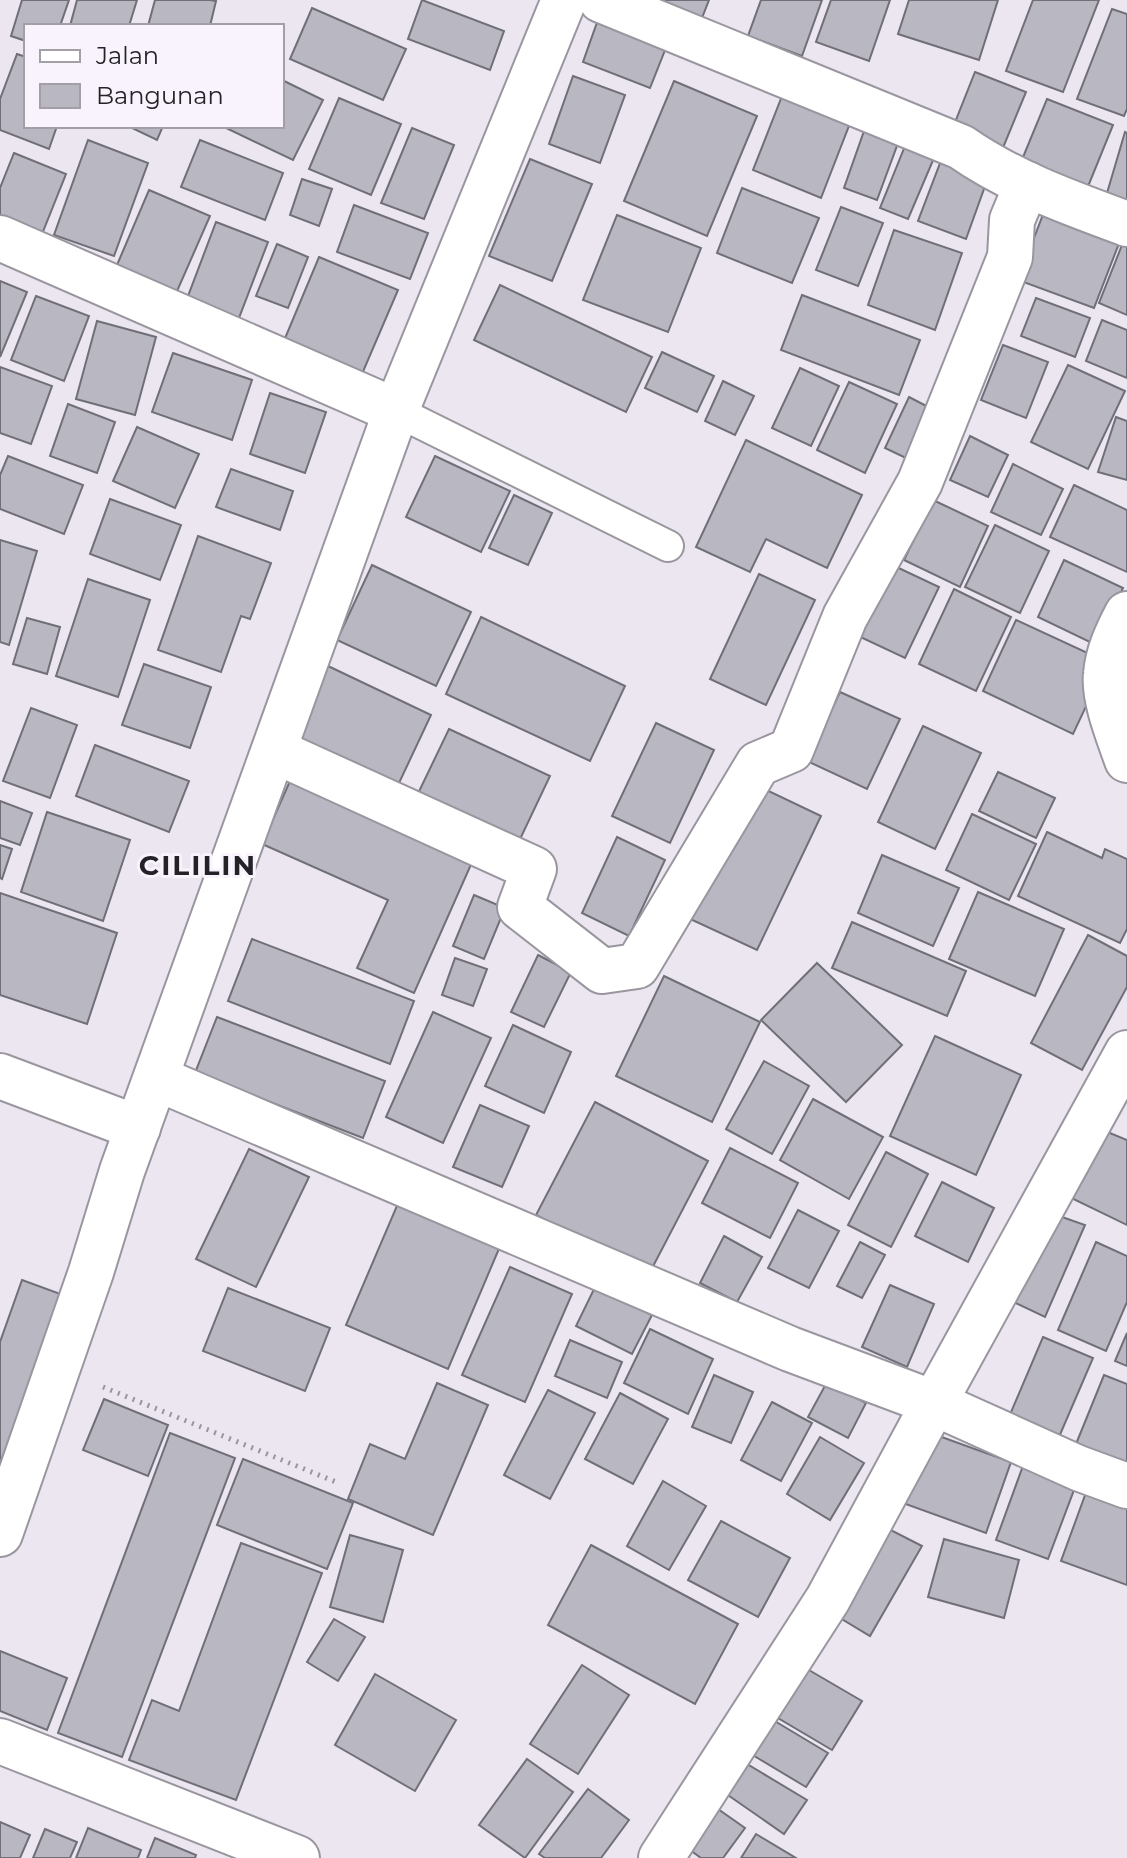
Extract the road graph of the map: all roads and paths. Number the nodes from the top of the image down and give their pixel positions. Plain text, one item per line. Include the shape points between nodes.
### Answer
1 (564, 0) edge
2 (601, 0) edge
3 (1027, 184) junction
4 (1127, 224) edge
5 (0, 238) edge
6 (396, 411) junction
7 (668, 546) dead end
8 (1127, 614) edge
9 (275, 751) junction
10 (1127, 760) edge
11 (1127, 1053) edge
12 (0, 1076) edge
13 (156, 1078) junction
14 (138, 1128) junction
15 (57, 1369) junction
16 (934, 1403) junction
17 (336, 1482) dead end
18 (1127, 1486) edge
19 (0, 1534) edge
20 (0, 1741) edge
21 (297, 1858) edge
22 (661, 1858) edge

1 - 6 street
2 - 3 street via 961,147
3 - 4 street
3 - 9 street via 1012,220 1010,257 920,482 845,617 791,750 758,764 637,966 602,971 520,907 534,869
5 - 6 street
6 - 7 lane
6 - 9 street
8 - 10 street via 1105,676
9 - 13 street
11 - 16 street
12 - 14 street
13 - 14 street
13 - 16 street via 790,1349
14 - 15 street
15 - 17 path
15 - 19 street
16 - 18 street
16 - 22 street via 828,1599
20 - 21 street

